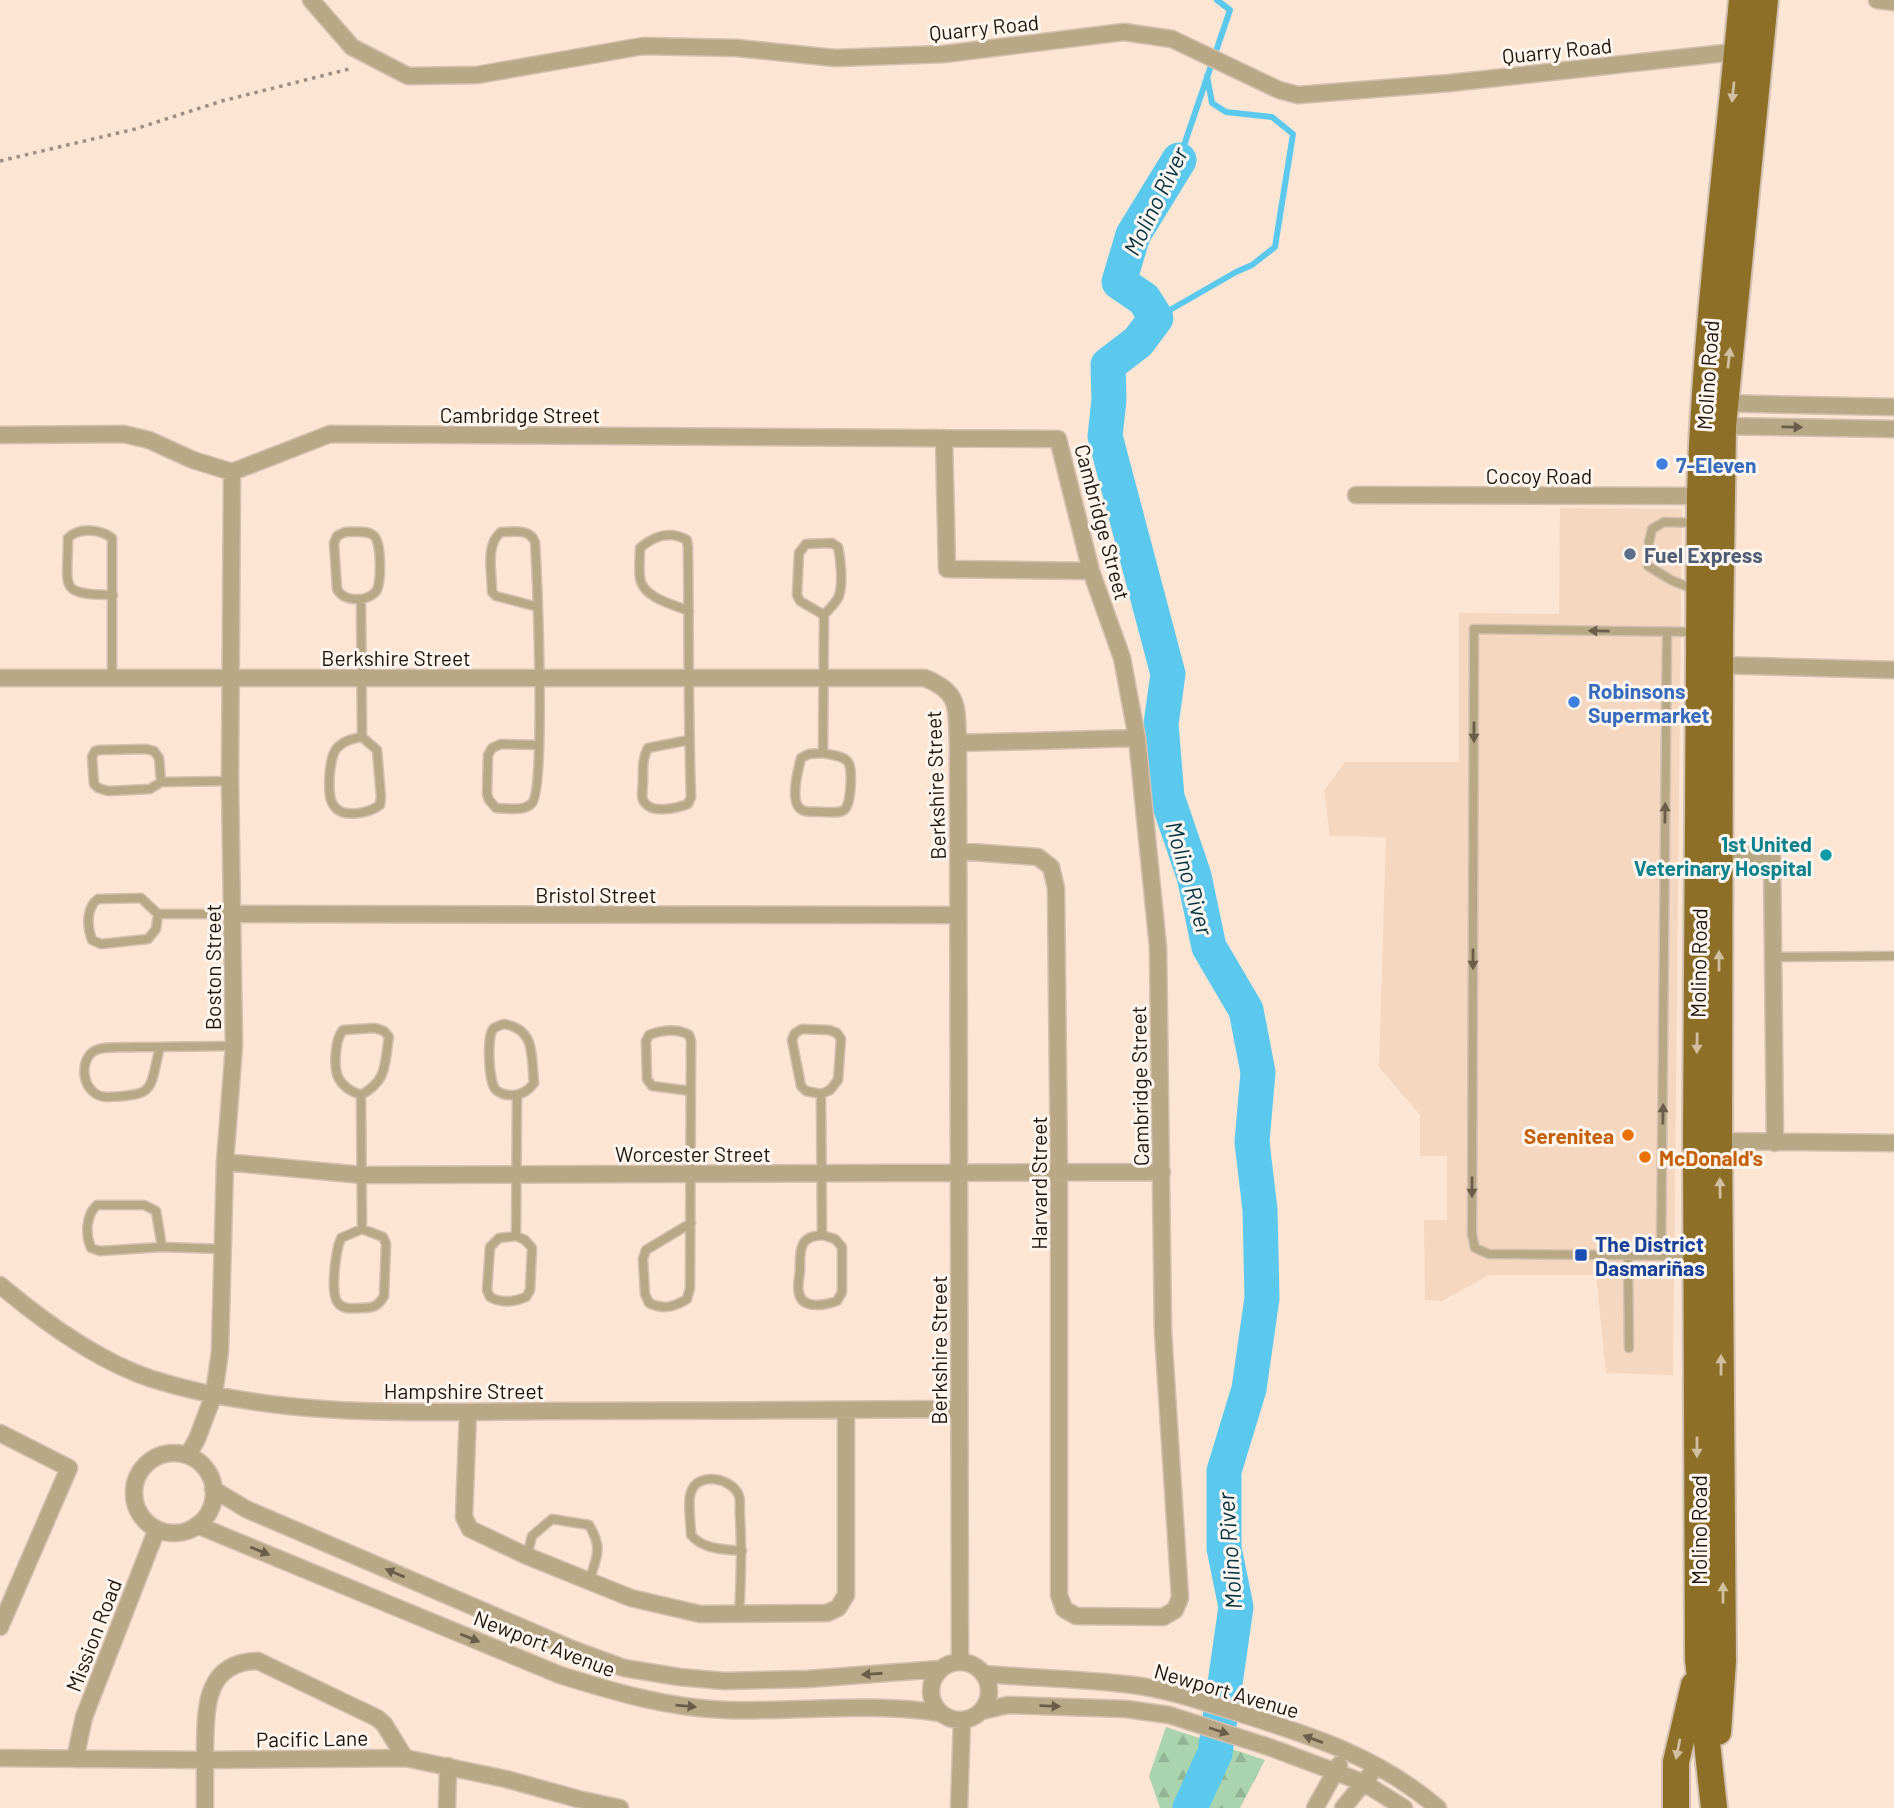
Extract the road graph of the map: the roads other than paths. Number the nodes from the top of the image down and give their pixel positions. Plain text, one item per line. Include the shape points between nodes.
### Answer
1 (311, 0) edge
2 (1742, 0) edge
3 (1765, 0) edge
4 (1878, 0) edge
5 (1894, 2) edge
6 (1749, 52) junction
7 (1894, 407) edge
8 (1714, 414) junction
9 (1894, 429) edge
10 (0, 435) edge
11 (944, 438) junction
12 (232, 472) junction
13 (1356, 495) dead end
14 (1711, 496) junction
15 (1700, 523) junction
16 (1648, 542) dead end
17 (1648, 566) dead end
18 (1091, 571) junction
19 (1701, 592) junction
20 (113, 595) junction
21 (361, 600) junction
22 (538, 607) junction
23 (689, 611) junction
24 (824, 615) junction
25 (1667, 632) junction
26 (1710, 632) junction
27 (1710, 665) junction
28 (1894, 670) edge
29 (0, 678) edge
30 (112, 678) junction
31 (231, 678) junction
32 (362, 678) junction
33 (690, 678) junction
34 (824, 678) junction
35 (538, 680) junction
36 (362, 737) junction
37 (1137, 738) junction
38 (689, 740) junction
39 (958, 743) junction
40 (539, 745) junction
41 (823, 753) junction
42 (230, 781) junction
43 (161, 782) junction
44 (959, 851) junction
45 (1719, 855) junction
46 (158, 915) junction
47 (233, 915) junction
48 (958, 915) junction
49 (1894, 956) edge
50 (1773, 957) junction
51 (234, 1046) junction
52 (160, 1047) junction
53 (691, 1091) junction
54 (821, 1094) junction
55 (361, 1095) junction
56 (517, 1096) junction
57 (1708, 1141) junction
58 (1775, 1143) junction
59 (1894, 1143) edge
60 (225, 1162) junction
61 (1162, 1172) junction
62 (821, 1173) junction
63 (959, 1173) junction
64 (1059, 1173) junction
65 (692, 1174) junction
66 (362, 1175) junction
67 (517, 1175) junction
68 (691, 1223) junction
69 (362, 1229) junction
70 (822, 1235) junction
71 (516, 1236) junction
72 (162, 1247) junction
73 (224, 1250) junction
74 (1628, 1256) junction
75 (1661, 1256) junction
76 (1709, 1256) junction
77 (0, 1285) edge
78 (1629, 1348) dead end
79 (214, 1394) junction
80 (959, 1409) junction
81 (846, 1410) junction
82 (468, 1412) junction
83 (0, 1433) edge
84 (188, 1455) junction
85 (214, 1489) junction
86 (197, 1525) junction
87 (157, 1529) junction
88 (742, 1551) junction
89 (527, 1556) junction
90 (589, 1581) junction
91 (1059, 1595) joint
92 (739, 1615) junction
93 (0, 1627) edge
94 (1698, 1659) junction
95 (960, 1662) junction
96 (940, 1669) junction
97 (984, 1674) junction
98 (982, 1711) junction
99 (940, 1713) junction
100 (962, 1721) junction
101 (1347, 1751) junction
102 (0, 1758) edge
103 (405, 1758) junction
104 (75, 1759) junction
105 (205, 1760) junction
106 (1378, 1765) junction
107 (448, 1766) junction
108 (1336, 1772) junction
109 (1364, 1783) junction
110 (1714, 1804) edge
111 (205, 1808) edge
112 (447, 1808) edge
113 (620, 1808) edge
114 (959, 1808) edge
115 (1315, 1808) edge
116 (1343, 1808) edge
117 (1404, 1808) edge
118 (1438, 1808) edge
119 (1676, 1808) edge

1 - 6 street, Quarry Road via 352,47 408,76 477,75 643,46 737,48 835,58 944,54 1124,32 1172,39 1298,95
2 - 6 main road, Molino Road
3 - 6 main road, Molino Road
4 - 5 street
6 - 8 main road, Molino Road
7 - 8 street
8 -> 9 street
8 - 14 main road, Molino Road
10 - 12 street via 124,434
11 - 12 street, Cambridge Street via 330,434
11 - 18 street, Cambridge Street via 1058,439
11 - 18 street via 947,569
12 - 31 street, Boston Street
13 - 14 street, Cocoy Road
14 - 15 main road, Molino Road
14 - 26 main road, Molino Road
15 - 16 lane via 1664,522 1652,529
15 - 19 main road, Molino Road
17 - 19 lane
18 - 37 street, Cambridge Street via 1122,658
19 - 26 main road, Molino Road
20 - 20 lane via 112,538 102,532 72,534 68,538 72,591
20 - 30 lane
21 - 21 lane via 344,597 337,589 334,543 345,532 370,532 379,545 379,584 374,595
21 - 32 lane
22 - 22 lane via 533,536 501,532 491,546 492,592
22 - 35 lane
23 - 23 lane via 687,540 659,535 640,548 640,580 654,596
23 - 33 lane
24 - 24 lane via 840,591 838,547 806,544 799,553 797,595
24 - 34 lane
25 - 26 lane
25 -> 74 lane via 1474,629 1472,1241 1475,1248 1489,1254
75 -> 25 lane
26 - 27 main road, Molino Road
27 - 28 street
27 - 45 main road, Molino Road
27 -> 57 main road, Molino Road
29 - 30 street, Berkshire Street
30 - 31 street, Berkshire Street
31 - 32 street, Berkshire Street
31 - 42 street, Boston Street
32 - 35 street, Berkshire Street
32 - 36 lane
33 - 34 street, Berkshire Street
33 - 35 street, Berkshire Street
33 - 38 lane
34 - 39 street, Berkshire Street via 925,678 944,686 956,704
34 - 41 lane
35 - 40 lane
36 - 36 lane via 344,741 330,761 330,800 344,813 371,811 380,805 377,750
37 - 39 street
37 - 61 street, Cambridge Street via 1157,947
38 - 38 lane via 648,748 643,757 645,804 654,809 688,804
39 - 44 street, Berkshire Street
40 - 40 lane via 492,748 487,794 496,808 522,809 531,804 536,796
41 - 41 lane via 801,758 795,798 804,811 839,812 849,803 851,770 843,758
42 - 43 lane
42 - 47 street, Boston Street
43 - 43 lane via 150,789 97,788 92,758 100,750 154,751
44 - 48 street, Berkshire Street
44 - 64 street, Harvard Street via 1038,857 1051,867 1056,888
45 - 50 street via 1772,856
57 -> 45 main road, Molino Road
46 - 46 lane via 156,929 148,939 101,944 92,940 88,930 90,906 98,899 141,898
46 - 47 lane
47 - 48 street, Bristol Street
47 - 51 street, Boston Street
48 - 63 street, Berkshire Street
49 - 50 lane
50 - 58 street
51 - 52 lane
51 - 60 street, Boston Street
52 - 52 lane via 100,1048 89,1053 85,1062 88,1087 99,1097 137,1096 151,1082
53 - 53 lane via 652,1086 647,1079 649,1035 682,1031 689,1035
53 - 65 lane
54 - 54 lane via 806,1091 799,1083 792,1040 802,1029 829,1030 841,1039 838,1080
54 - 62 lane
55 - 55 lane via 380,1082 383,1074 389,1037 375,1028 343,1030 336,1044 337,1077 351,1092
55 - 66 lane
56 - 56 lane via 534,1083 529,1043 519,1026 504,1024 489,1036 491,1082 504,1095
56 - 67 lane
57 - 58 street
57 - 76 main road, Molino Road
58 - 59 street
60 - 66 street, Worcester Street
60 - 73 street, Boston Street
61 - 64 street, Worcester Street
61 - 91 street, Cambridge Street via 1163,1332 1180,1598 1175,1610 1163,1617 1076,1616 1064,1609
62 - 63 street, Worcester Street
62 - 65 street, Worcester Street
62 - 70 lane
63 - 64 street, Worcester Street
63 - 80 street, Berkshire Street
64 - 91 street, Harvard Street
65 - 67 street, Worcester Street
65 - 68 lane
66 - 67 street, Worcester Street
66 - 69 lane
67 - 71 lane
68 - 68 lane via 688,1299 658,1308 645,1294 646,1250
69 - 69 lane via 341,1238 337,1248 334,1295 345,1308 372,1308 384,1296 386,1244 383,1237
70 - 70 lane via 842,1247 842,1292 837,1301 809,1304 799,1293 803,1243
71 - 71 lane via 499,1238 490,1247 487,1290 496,1300 516,1301 530,1290 532,1248
72 - 72 lane via 91,1248 89,1216 97,1205 144,1205 156,1211
72 - 73 lane
73 - 79 street, Boston Street
74 - 75 lane
74 - 78 lane
75 - 76 lane
76 -> 94 main road, Molino Road
110 -> 76 main road, Molino Road via 1723,1661
77 - 79 street, Hampshire Street via 80,1345 151,1378
79 - 82 street, Hampshire Street via 287,1406
79 - 84 street, Boston Street
80 - 81 street, Hampshire Street
80 - 95 street, Berkshire Street
81 - 82 street, Hampshire Street
81 - 92 street via 846,1595 838,1608 827,1613
82 - 89 street via 466,1524
83 - 93 street via 69,1468
84 - 85 street via 206,1469
84 - 87 street via 161,1455 139,1471 134,1484 138,1510
85 - 86 street via 210,1509
96 -> 85 street, Newport Avenue via 724,1681 624,1668 246,1509
86 - 87 street via 178,1532
86 -> 99 street, Newport Avenue via 560,1675 614,1692 665,1704 725,1710 901,1707
87 - 104 street, Mission Road via 84,1717
88 - 88 lane via 738,1495 723,1480 697,1484 691,1492 691,1535 708,1547
88 - 92 lane
89 - 90 street
89 - 90 lane via 532,1536 552,1519 589,1525 599,1550
90 - 92 street via 631,1598 699,1614
94 - 110 main road, Molino Road
94 -> 119 main road via 1676,1762
95 - 96 street
95 - 97 street
96 - 99 street via 930,1686 933,1706
97 - 98 street via 989,1693
101 -> 97 street, Newport Avenue via 1177,1693 1102,1682
98 - 100 street
98 -> 108 street, Newport Avenue via 1008,1705 1169,1715
99 - 100 street
100 - 114 street
101 - 106 street, Newport Avenue
101 - 108 street
102 - 104 street, Pacific Lane
103 - 105 street, Pacific Lane
103 - 105 street via 377,1718 258,1661 243,1661 215,1682 206,1707
103 - 107 street, Pacific Lane
104 - 105 street, Pacific Lane
105 - 111 street
106 - 109 street
106 - 118 street, Newport Avenue
107 - 112 street
107 - 113 street, Pacific Lane
108 - 109 street, Newport Avenue
108 - 115 street
109 - 116 street
109 - 117 street, Newport Avenue

